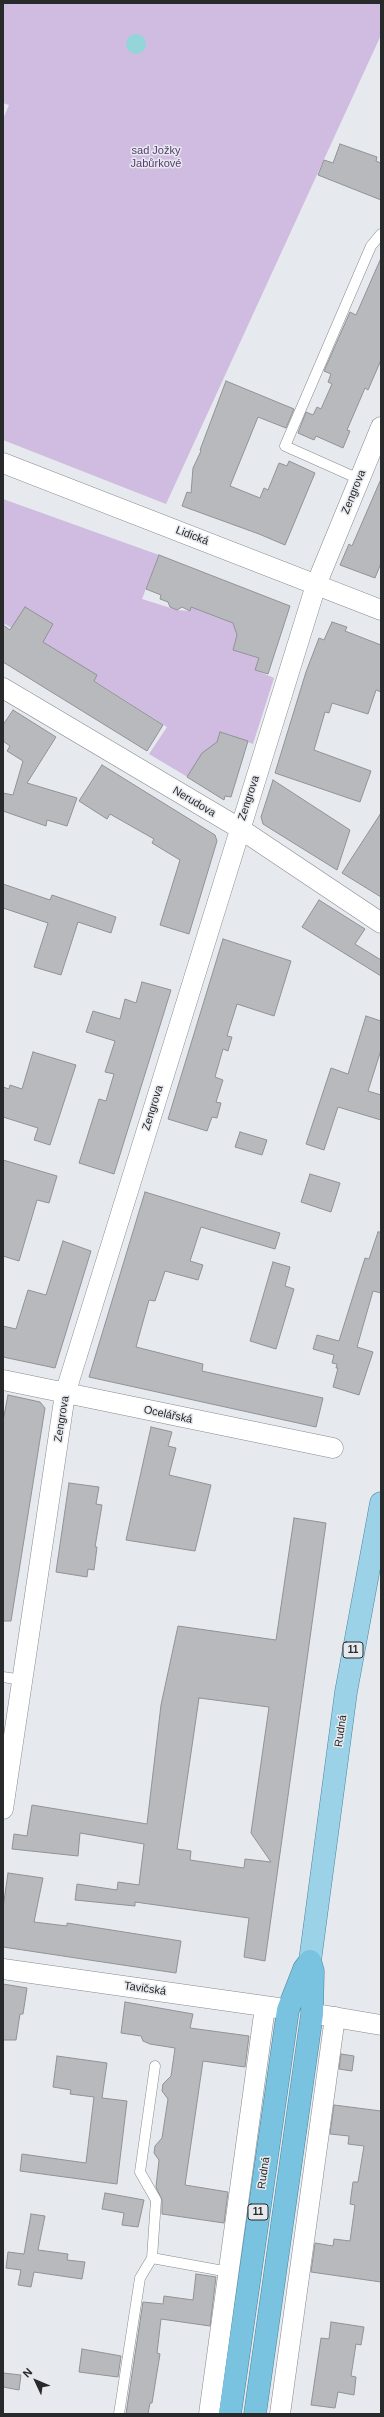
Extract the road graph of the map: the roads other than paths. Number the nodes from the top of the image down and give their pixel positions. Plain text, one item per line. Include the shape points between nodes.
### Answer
1 (381, 234) edge
2 (381, 427) edge
3 (3, 463) edge
4 (359, 479) junction
5 (316, 585) junction
6 (381, 610) edge
7 (3, 688) edge
8 (239, 828) junction
9 (381, 923) edge
10 (3, 1380) edge
11 (65, 1394) junction
12 (332, 1448) dead end
13 (381, 1503) edge
14 (3, 1677) edge
15 (22, 1680) junction
16 (3, 1809) edge
17 (310, 1960) junction
18 (3, 1969) edge
19 (265, 2006) junction
20 (288, 2010) junction
21 (312, 2014) junction
22 (335, 2017) junction
23 (381, 2025) edge
24 (155, 2066) dead end
25 (152, 2258) junction
26 (229, 2272) junction
27 (120, 2414) edge
28 (209, 2414) edge
29 (230, 2414) edge
30 (255, 2414) edge
31 (280, 2414) edge

1 - 4 lane via 371,246 285,446
2 - 4 street, Zengrova
3 - 5 street, Lidická
4 - 5 street, Zengrova
5 - 6 street, Lidická
5 - 8 street, Zengrova
7 - 8 street, Nerudova
8 - 9 street, Nerudova
8 - 11 street, Zengrova
10 - 11 street, Ocelářská
11 - 12 street, Ocelářská
11 - 15 street, Zengrova
13 - 17 main road, Rudná / 11 via 346,1692
14 - 15 lane
15 - 16 street, Zengrova
17 - 20 highway, Rudná / 11
17 - 21 highway, Rudná / 11 via 313,1971
18 - 19 street, Tavičská
19 - 20 street, Tavičská
19 - 26 street
20 - 29 highway, Rudná / 11
21 - 22 street
21 - 30 highway, Rudná / 11
22 - 23 street
22 - 31 street
24 - 25 lane via 140,2172 156,2200
25 - 26 lane
25 - 27 lane via 140,2278
26 - 28 street

